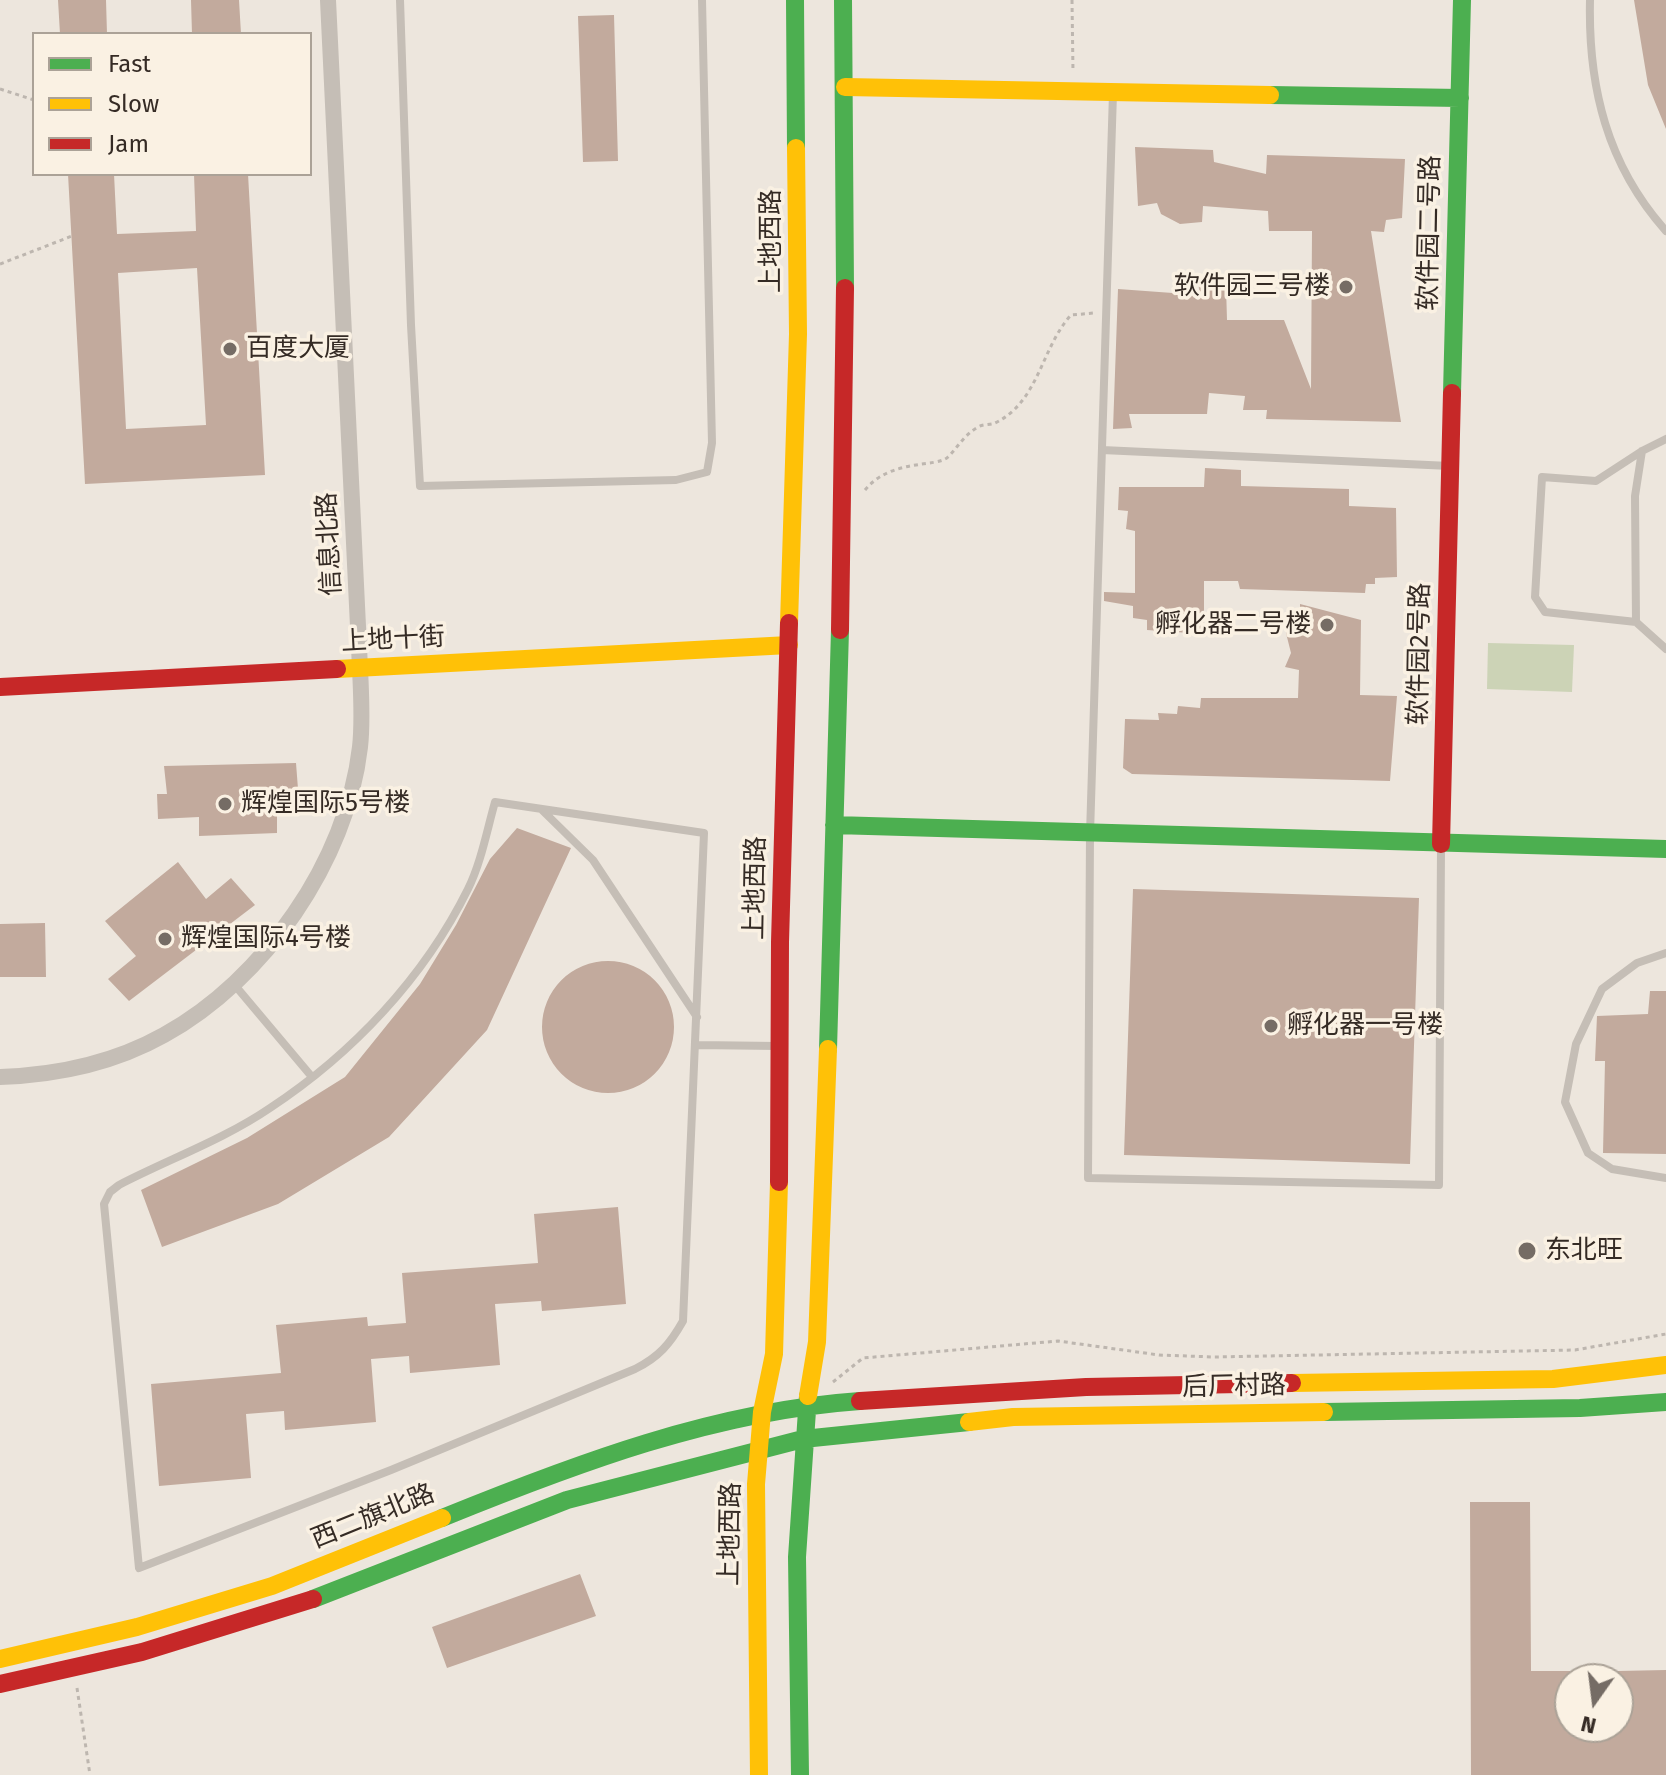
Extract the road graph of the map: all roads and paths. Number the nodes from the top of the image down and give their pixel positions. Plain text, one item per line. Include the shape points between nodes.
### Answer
1 (328, 0) edge
2 (400, 0) edge
3 (702, 0) edge
4 (795, 0) edge
5 (843, 0) edge
6 (1072, 0) edge
7 (1462, 0) edge
8 (1590, 0) edge
9 (845, 87) junction
10 (0, 89) edge
11 (1073, 92) junction
12 (1113, 92) junction
13 (1460, 98) junction
14 (32, 99) edge
15 (1666, 231) edge
16 (72, 236) dead end
17 (0, 264) edge
18 (1106, 313) junction
19 (1666, 439) edge
20 (1102, 450) junction
21 (1642, 451) junction
22 (1450, 467) junction
23 (858, 498) dead end
24 (1636, 622) junction
25 (789, 645) junction
26 (1666, 649) edge
27 (360, 668) junction
28 (0, 687) edge
29 (540, 809) junction
30 (834, 825) junction
31 (1090, 834) junction
32 (1441, 844) junction
33 (1666, 849) edge
34 (1666, 953) edge
35 (233, 983) junction
36 (697, 1017) junction
37 (696, 1045) junction
38 (781, 1046) junction
39 (0, 1077) edge
40 (312, 1077) junction
41 (1666, 1178) edge
42 (1666, 1334) edge
43 (1666, 1365) edge
44 (828, 1386) dead end
45 (1666, 1402) edge
46 (804, 1405) junction
47 (762, 1412) junction
48 (803, 1439) junction
49 (761, 1448) junction
50 (0, 1659) edge
51 (95, 1662) junction
52 (0, 1684) edge
53 (90, 1775) edge
54 (759, 1775) edge
55 (800, 1775) edge

1 - 27 street, 信息北路
2 - 3 lane via 420,486 676,480 707,472 712,443
4 - 25 main road, 上地西路 via 799,249
5 - 9 main road
6 - 11 path
7 - 13 main road, 软件园二号路
8 - 15 lane via 1589,47 1605,131 1630,181
9 - 11 main road
9 - 30 main road via 847,278
10 - 14 path
11 - 12 main road
12 - 13 main road
12 - 18 lane
13 - 22 main road, 软件园二号路
16 - 17 path
18 - 20 lane
18 - 23 path via 1071,315 1053,336 1030,394 995,423 968,434 947,459 886,472
19 - 21 lane
20 - 22 lane
20 - 31 lane
21 - 24 lane via 1635,496
21 - 24 lane via 1596,481 1542,477 1535,597 1545,612
22 - 32 main road, 软件园2号路
24 - 26 lane
25 - 27 main road, 上地十街
25 - 38 main road, 上地西路
27 - 28 main road, 上地十街
27 - 35 street, 信息北路 via 360,747 352,791 328,852 298,908
29 - 36 lane via 593,860
29 - 36 lane via 704,833
29 - 40 lane via 495,802 469,887 430,952 385,1011
30 - 31 main road
30 - 46 main road via 817,1342
31 - 32 main road
31 - 32 lane via 1088,1178 1439,1185
32 - 33 main road
34 - 41 lane via 1637,963 1602,989 1576,1044 1565,1102 1588,1153 1612,1169
35 - 39 street, 信息北路 via 164,1036 120,1056 65,1071
35 - 40 lane
36 - 37 lane
37 - 38 lane
37 - 40 lane via 687,1296 683,1321 656,1359 139,1568 104,1204 119,1185 220,1138
38 - 47 main road, 上地西路 via 774,1354
42 - 44 path via 1575,1350 1214,1357 1058,1341 863,1358
43 - 46 main road, 后厂村路 via 1553,1379 1086,1387
45 - 48 main road, 后厂村路 via 1580,1408 1013,1417
46 - 47 main road, 后厂村路
46 - 48 main road
47 - 49 main road, 上地西路
47 - 50 main road, 西二旗北路 via 558,1471 272,1586 137,1627
48 - 49 main road, 后厂村路
48 - 55 main road
49 - 51 main road via 567,1500 279,1612
49 - 54 main road, 上地西路 via 756,1514
51 - 52 main road
51 - 53 path via 77,1689

